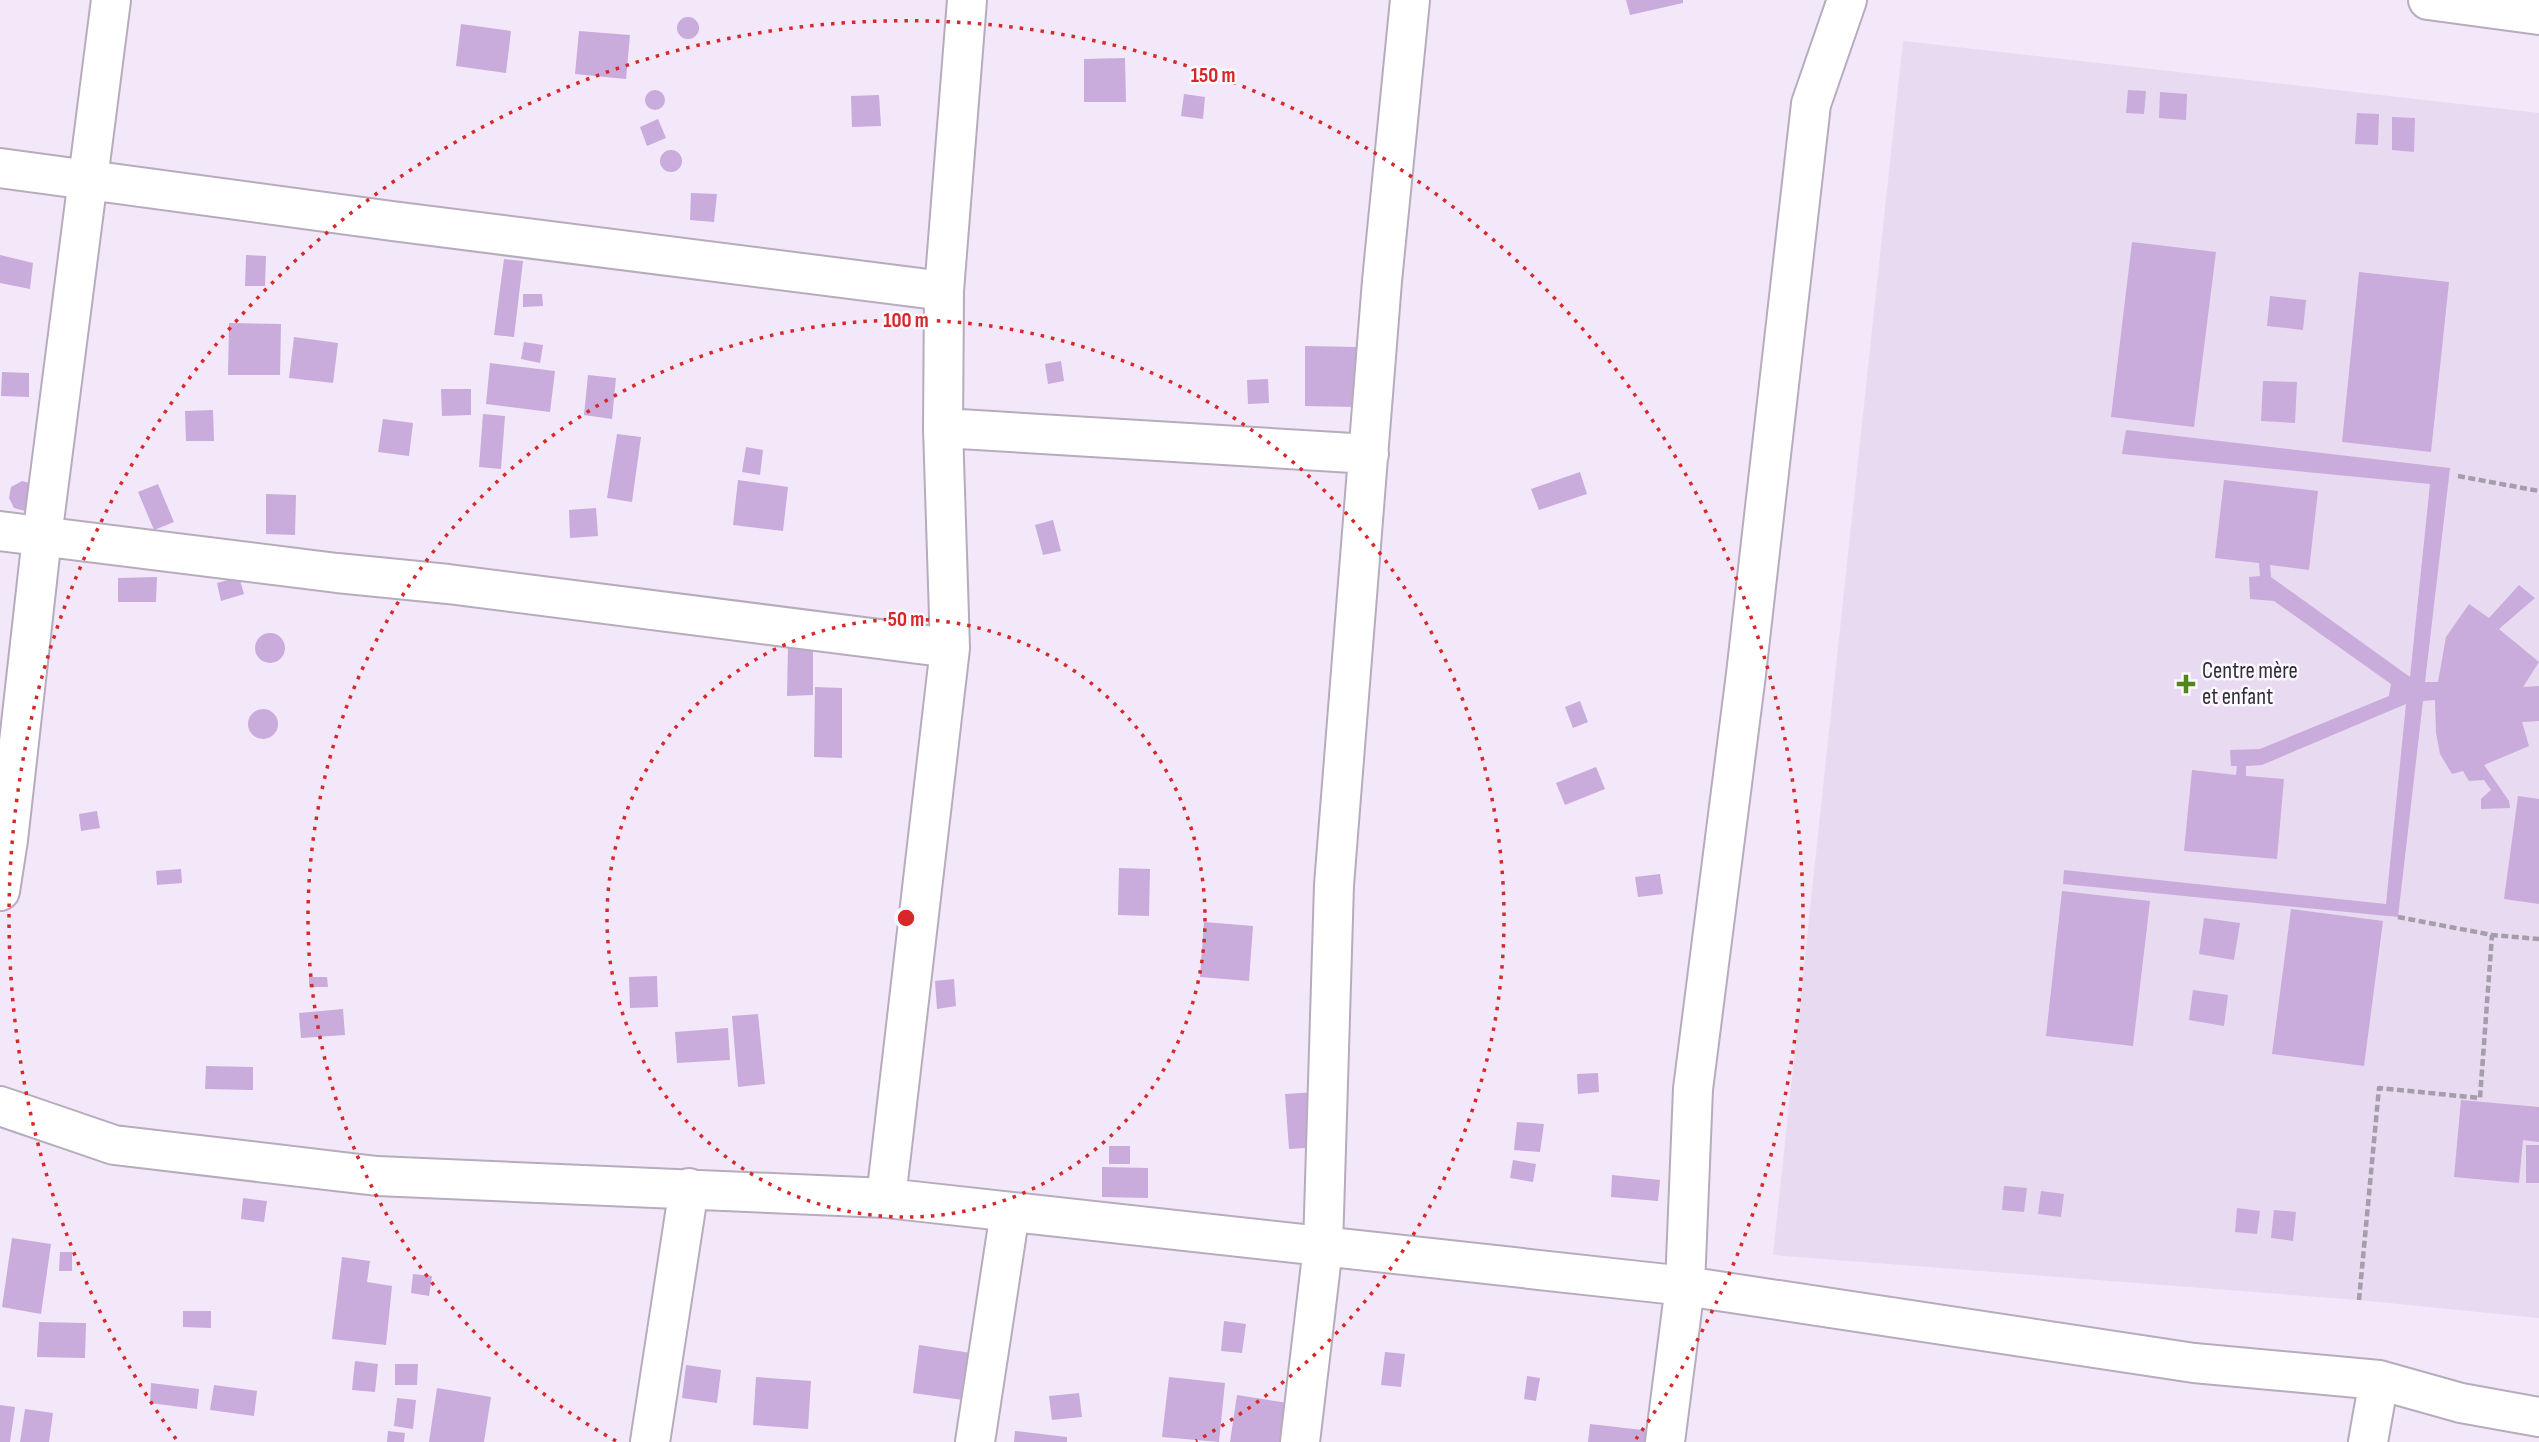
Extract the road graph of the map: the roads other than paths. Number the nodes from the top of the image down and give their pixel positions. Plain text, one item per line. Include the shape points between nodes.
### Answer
1 (111, 0) edge
2 (967, 0) edge
3 (1410, 0) edge
4 (1847, 0) edge
5 (2428, 0) edge
6 (2539, 15) edge
7 (0, 167) edge
8 (87, 179) junction
9 (944, 291) junction
10 (943, 428) junction
11 (1369, 454) junction
12 (0, 531) edge
13 (42, 537) junction
14 (950, 648) junction
15 (0, 891) edge
16 (0, 1106) edge
17 (689, 1188) junction
18 (887, 1198) junction
19 (1010, 1212) junction
20 (1324, 1247) junction
21 (1685, 1286) junction
22 (2379, 1380) junction
23 (2539, 1417) edge
24 (650, 1442) edge
25 (975, 1442) edge
26 (1300, 1442) edge
27 (1665, 1442) edge
28 (2368, 1442) edge

1 - 8 street
2 - 9 street
3 - 11 street
4 - 21 street via 1811,104 1693,1089
5 - 6 street
7 - 8 street
8 - 9 street
8 - 13 street
9 - 10 street
10 - 11 street
10 - 14 street
11 - 20 street via 1334,886
12 - 13 street
13 - 14 street
13 - 15 street
14 - 18 street
16 - 17 street via 114,1145 377,1176
17 - 18 street
17 - 24 street
18 - 19 street
19 - 20 street
19 - 25 street
20 - 21 street
20 - 26 street
21 - 22 street via 2194,1363
21 - 27 street
22 - 23 street via 2461,1403
22 - 28 street

